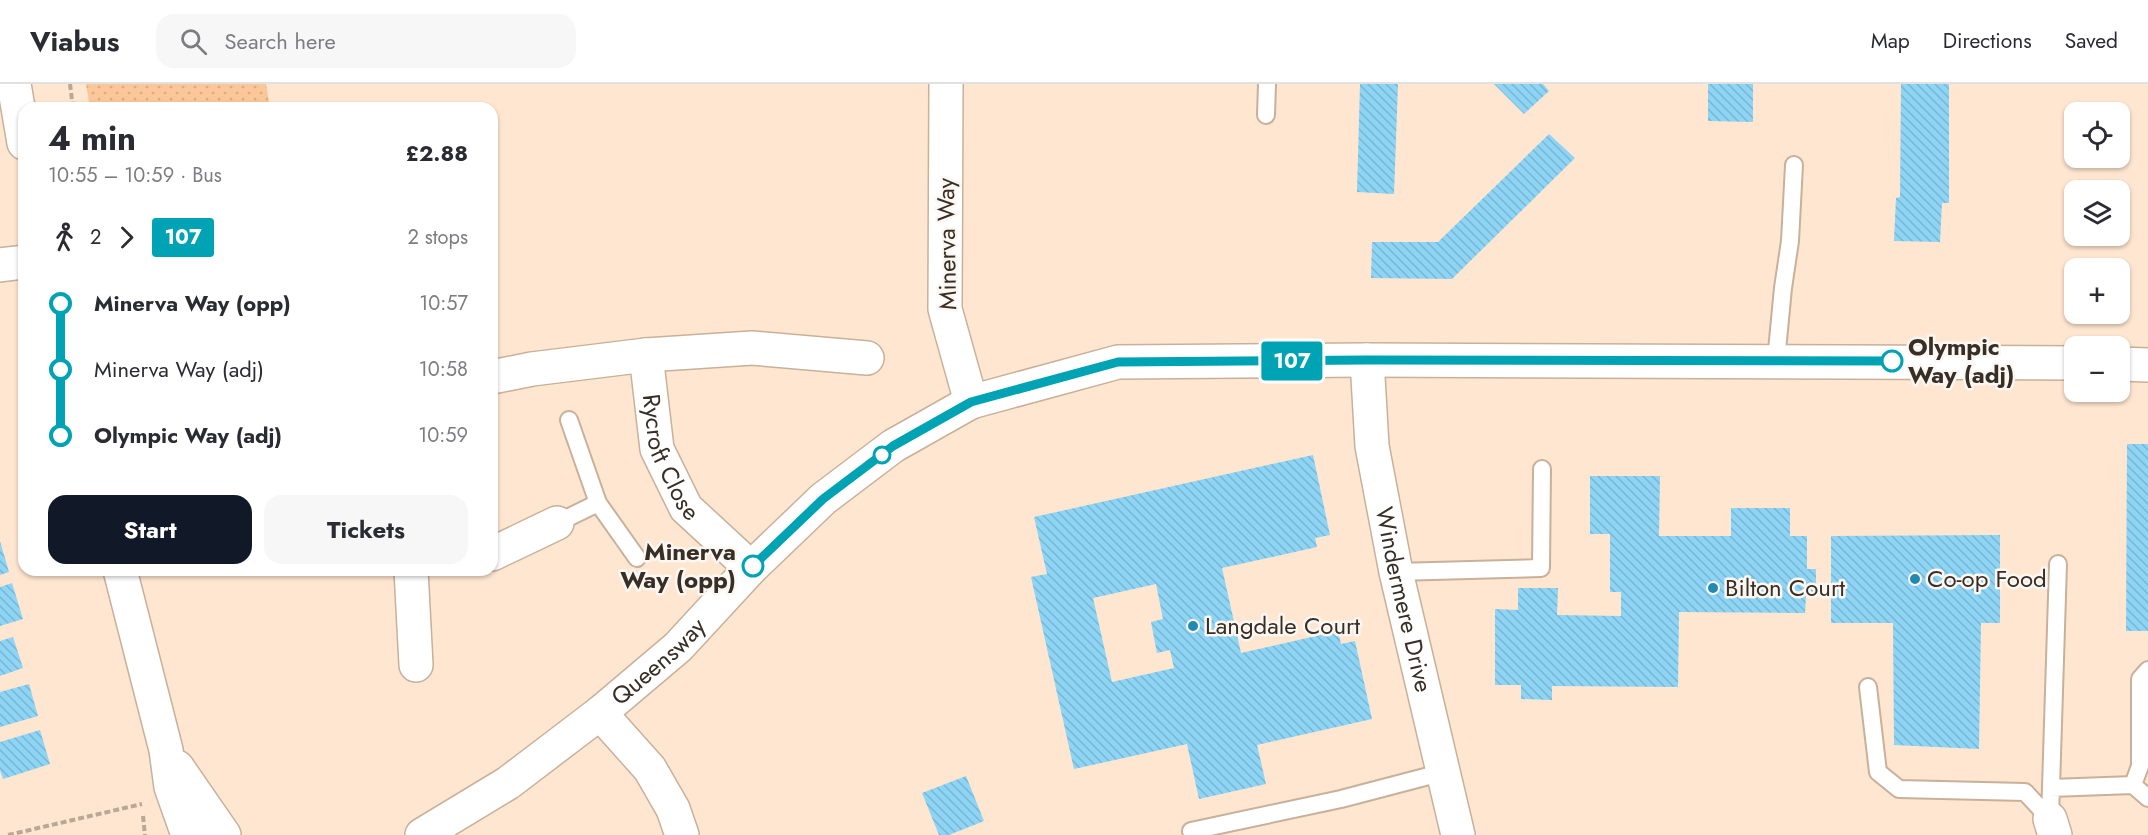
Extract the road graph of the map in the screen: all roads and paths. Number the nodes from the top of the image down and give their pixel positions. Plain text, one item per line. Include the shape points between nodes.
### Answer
1 (14, 84) edge
2 (70, 84) edge
3 (946, 84) edge
4 (1267, 84) edge
5 (72, 102) edge
6 (18, 108) edge
7 (1266, 115) dead end
8 (1794, 165) dead end
9 (18, 263) edge
10 (0, 265) edge
11 (646, 355) junction
12 (867, 358) dead end
13 (1367, 360) junction
14 (1776, 361) junction
15 (2064, 363) edge
16 (2130, 364) edge
17 (2148, 365) edge
18 (498, 376) edge
19 (971, 402) junction
20 (569, 420) dead end
21 (1542, 469) dead end
22 (598, 502) junction
23 (557, 523) joint
24 (498, 551) edge
25 (636, 558) dead end
26 (2058, 564) dead end
27 (751, 568) junction
28 (1396, 572) junction
29 (122, 576) edge
30 (414, 576) edge
31 (416, 665) dead end
32 (2148, 670) edge
33 (1868, 687) dead end
34 (600, 713) junction
35 (165, 750) junction
36 (1444, 772) junction
37 (2133, 785) junction
38 (2148, 798) edge
39 (142, 804) dead end
40 (2052, 814) edge
41 (1191, 831) dead end
42 (8, 835) edge
43 (188, 835) edge
44 (224, 835) edge
45 (422, 835) edge
46 (682, 835) edge
47 (1458, 835) edge

1 - 6 street
2 - 5 path
3 - 19 street, Minerva Way via 945,309
4 - 7 lane
8 - 14 lane
9 - 10 street
11 - 12 street, Rycroft Close via 752,348
11 - 18 street, Rycroft Close
11 - 27 street, Rycroft Close via 657,448 686,508
13 - 14 street, Queensway
13 - 19 street, Queensway via 1118,362
13 - 28 street, Windermere Drive via 1372,446
14 - 15 street, Queensway
16 - 17 street
19 - 27 street, Queensway via 884,453 823,499
20 - 22 lane
21 - 28 lane via 1541,568
22 - 23 lane
22 - 25 lane
23 - 24 street
26 - 40 lane
27 - 34 street, Queensway via 678,646
28 - 36 street, Windermere Drive
29 - 35 street
30 - 31 street
32 - 37 lane via 2140,680 2140,766
33 - 40 lane via 1878,772 1899,789 2025,792
34 - 45 street, Queensway via 508,783
34 - 46 street via 650,769 673,809
35 - 43 street via 171,787
35 - 44 street
36 - 41 lane
36 - 47 street, Windermere Drive
37 - 38 lane
37 - 40 lane
39 - 42 path

